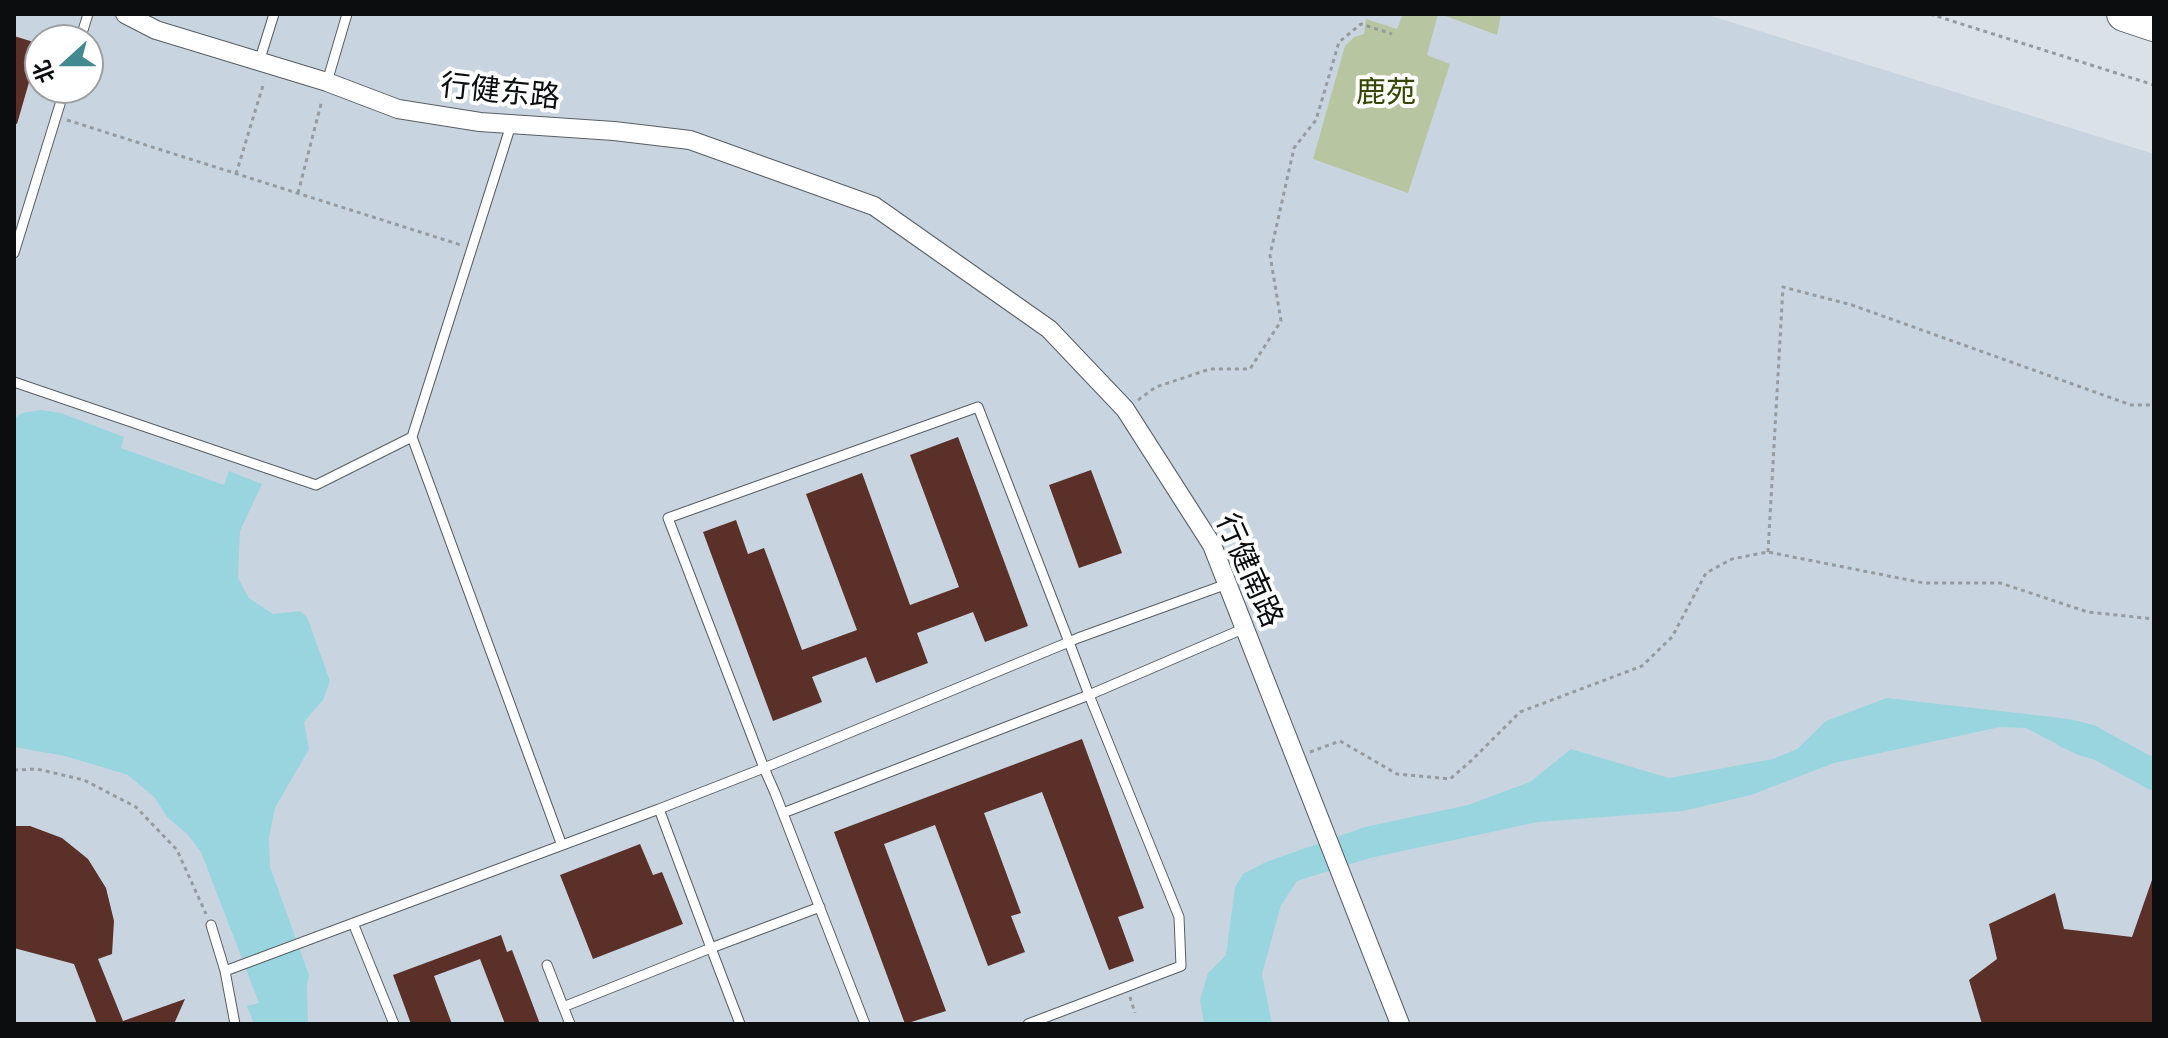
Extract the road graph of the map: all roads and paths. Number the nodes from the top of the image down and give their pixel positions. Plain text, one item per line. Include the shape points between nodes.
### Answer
1 (125, 14) edge
2 (274, 14) edge
3 (347, 14) edge
4 (1930, 14) edge
5 (2124, 14) edge
6 (2154, 24) edge
7 (1392, 34) dead end
8 (264, 64) junction
9 (327, 82) junction
10 (2154, 85) edge
11 (60, 104) edge
12 (56, 117) junction
13 (511, 124) junction
14 (236, 174) junction
15 (298, 193) junction
16 (874, 206) joint
17 (472, 248) junction
18 (14, 253) edge
19 (14, 382) edge
20 (2154, 405) edge
21 (1125, 409) junction
22 (412, 437) junction
23 (1768, 552) junction
24 (1227, 584) junction
25 (2154, 619) edge
26 (1245, 628) junction
27 (1069, 642) junction
28 (1089, 695) junction
29 (1302, 755) dead end
30 (764, 768) junction
31 (14, 770) edge
32 (659, 809) junction
33 (783, 813) junction
34 (561, 843) junction
35 (820, 907) junction
36 (353, 923) junction
37 (211, 925) joint
38 (711, 948) junction
39 (547, 965) dead end
40 (225, 971) junction
41 (563, 1007) junction
42 (235, 1024) edge
43 (394, 1024) edge
44 (570, 1024) edge
45 (740, 1024) edge
46 (865, 1024) edge
47 (1028, 1024) edge
48 (1400, 1024) edge

1 - 8 street, 行健东路 via 156,30
2 - 8 lane
3 - 9 lane
4 - 10 path
5 - 6 highway
7 - 21 path via 1361,24 1339,42 1316,120 1294,148 1270,255 1281,321 1250,369 1210,369 1156,387
8 - 9 street, 行健东路
8 - 14 path
9 - 13 street, 行健东路 via 398,109
9 - 15 path
11 - 12 lane
12 - 14 path
12 - 18 lane
13 - 16 street, 行健东路 via 690,140
13 - 17 lane
14 - 15 path
15 - 17 path
16 - 21 street, 行健南路 via 1049,329
17 - 22 lane
19 - 22 lane via 316,485
20 - 23 path via 2131,405 1852,305 1783,287
21 - 24 street, 行健南路 via 1212,545
22 - 34 lane
23 - 25 path via 1924,583 2000,583 2088,612
23 - 29 path via 1732,559 1706,573 1672,637 1642,666 1520,712 1450,779 1397,774 1340,741
24 - 26 street, 行健南路
24 - 27 lane
26 - 28 lane
26 - 48 street, 行健南路
27 - 28 lane
27 - 30 lane
27 - 30 lane via 978,407 668,518
28 - 33 lane
28 - 47 lane via 1179,917 1181,966
30 - 32 lane
30 - 33 lane
31 - 37 path via 37,769 84,780 136,807 177,850
32 - 34 lane
32 - 38 lane
33 - 35 lane
34 - 36 lane
35 - 38 lane
35 - 46 lane
36 - 40 lane
36 - 43 lane
37 - 40 lane
38 - 41 lane
38 - 45 lane
39 - 41 lane
40 - 42 lane
41 - 44 lane

